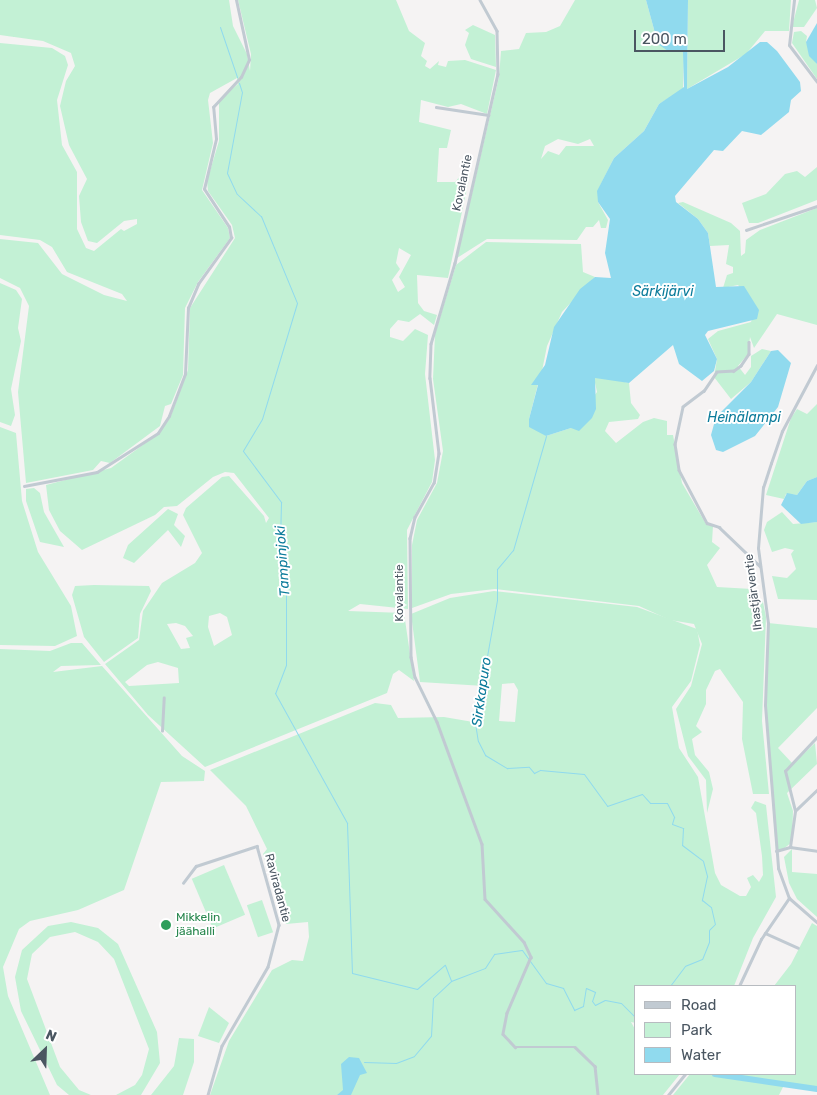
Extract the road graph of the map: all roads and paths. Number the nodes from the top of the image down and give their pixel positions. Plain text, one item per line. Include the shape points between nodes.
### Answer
1 (236, 0) edge
2 (480, 0) edge
3 (794, 0) edge
4 (817, 82) edge
5 (436, 107) dead end
6 (488, 115) junction
7 (817, 206) edge
8 (746, 230) dead end
9 (749, 342) dead end
10 (817, 365) edge
11 (24, 486) dead end
12 (760, 566) junction
13 (164, 698) dead end
14 (162, 731) dead end
15 (817, 737) edge
16 (817, 790) edge
17 (795, 811) junction
18 (790, 847) junction
19 (776, 851) junction
20 (817, 851) edge
21 (183, 883) dead end
22 (789, 898) junction
23 (817, 922) edge
24 (764, 933) junction
25 (798, 948) dead end
26 (739, 985) edge
27 (684, 1075) edge
28 (208, 1095) edge
29 (598, 1095) edge
30 (668, 1095) edge

1 - 11 street via 249,60 241,77 213,107 216,139 204,189 229,227 231,238 198,284 188,308 185,374 169,416 158,432 97,472
2 - 6 street, Kovalantie via 497,31 498,74
3 - 4 street via 789,45
5 - 6 street
6 - 29 street, Kovalantie via 455,262 431,344 430,378 439,453 434,482 415,517 410,538 409,638 415,677 440,730 482,844 485,899 524,942 531,957 507,1013 503,1034 515,1047 575,1047 595,1066
7 - 8 street
9 - 12 street via 749,354 741,366 734,371 717,372 704,391 683,407 675,444 679,470 707,523 719,528
10 - 12 street, Ihastjärventie via 782,431 763,487 758,548
12 - 19 street, Ihastjärventie via 768,623 765,705
13 - 14 street
15 - 17 street via 785,771
16 - 17 street
17 - 18 street
18 - 19 street
18 - 20 street
19 - 22 street, Ihastjärventie via 779,875
21 - 28 street, Raviradantie via 196,866 257,846 279,925 268,967 222,1046
22 - 23 street
22 - 24 street
24 - 25 street
24 - 26 street
27 - 30 street

